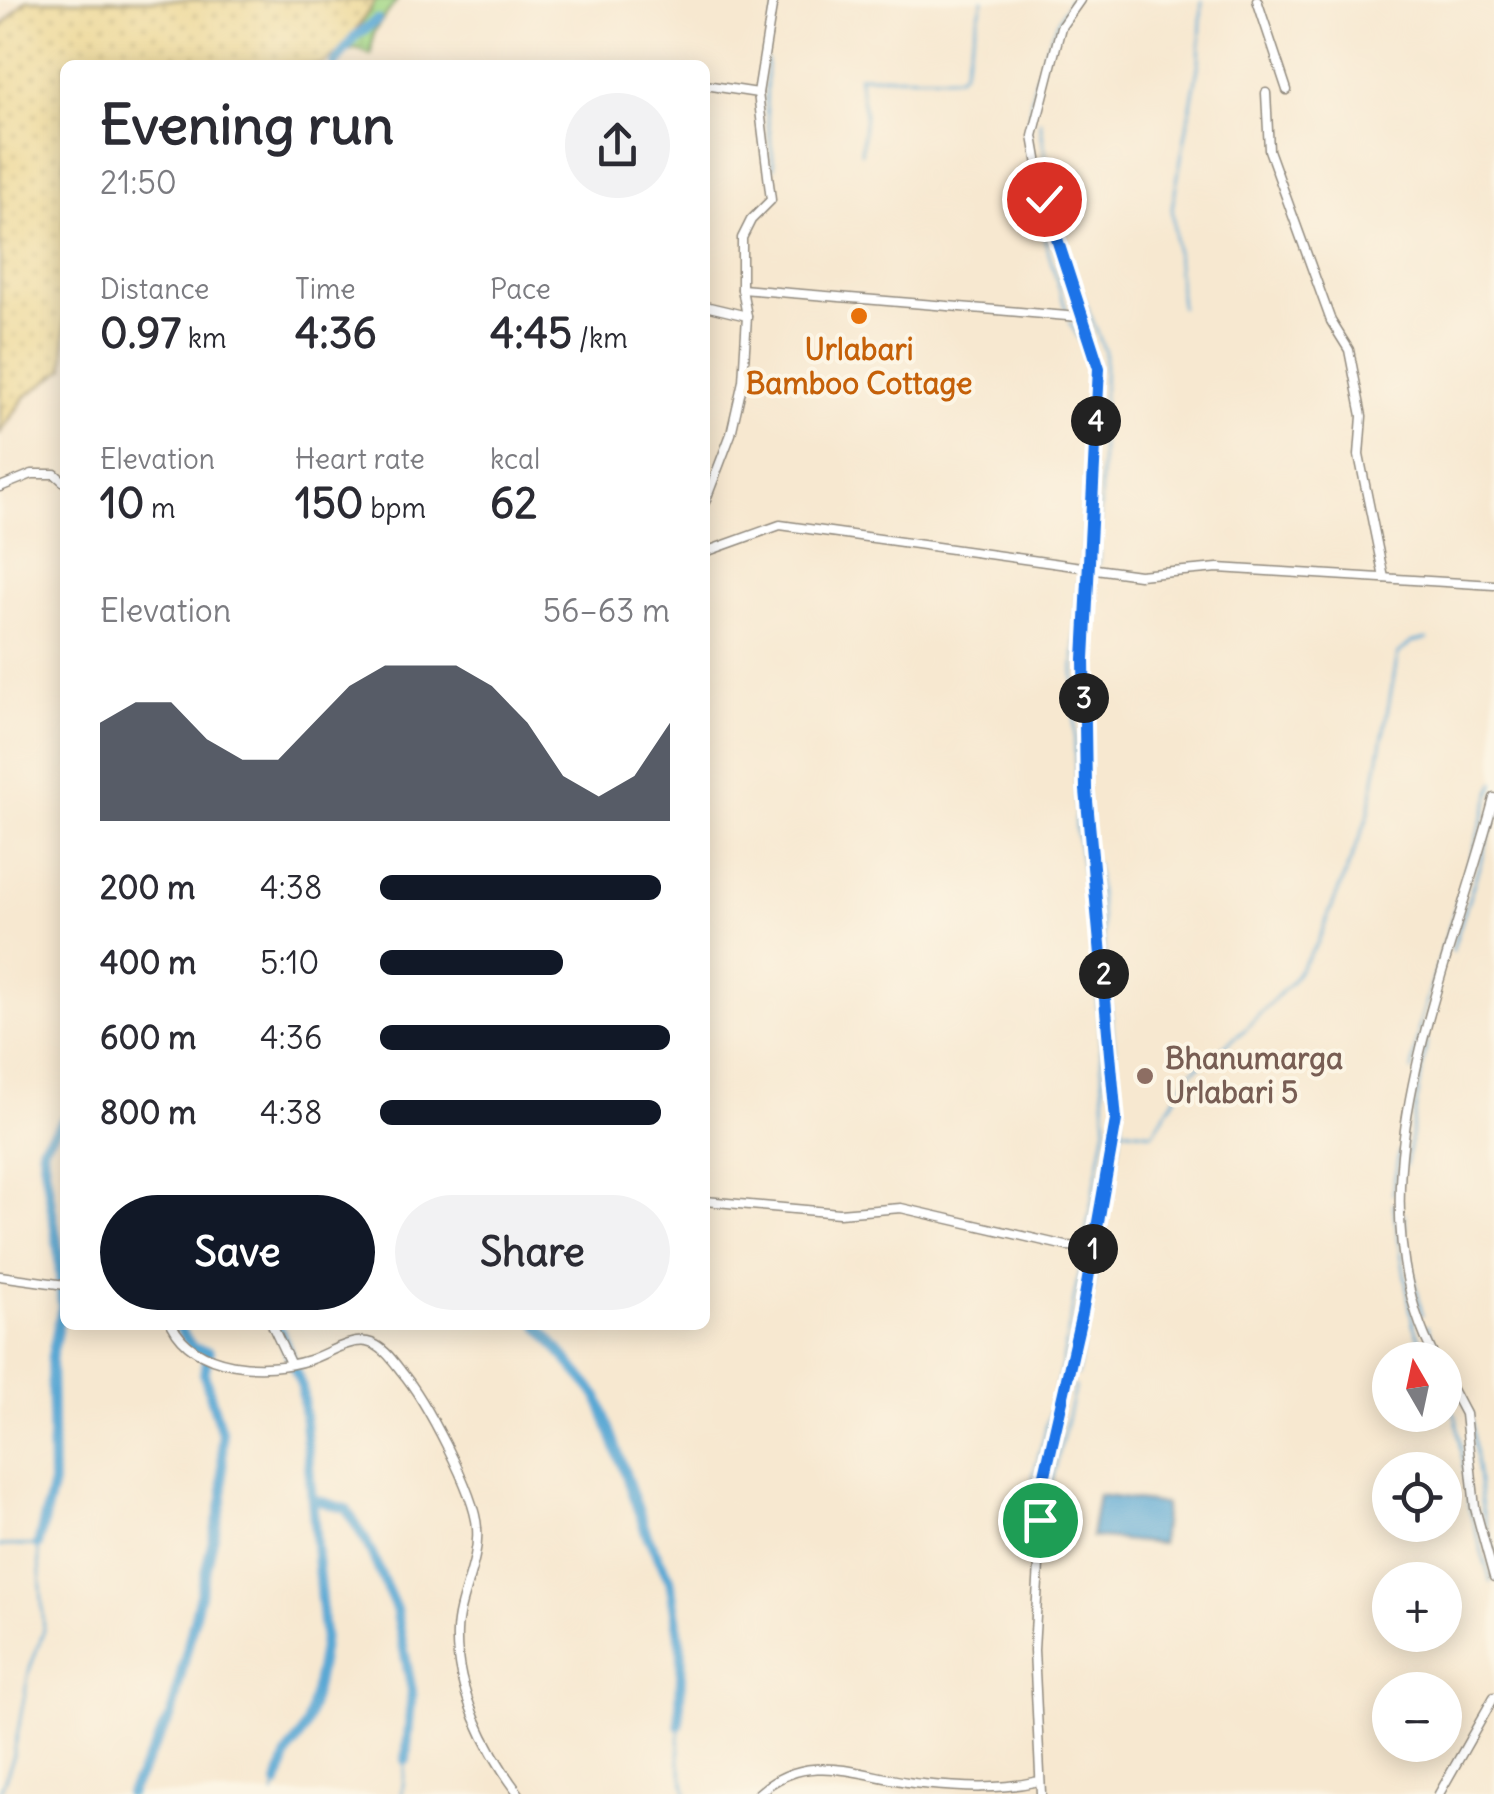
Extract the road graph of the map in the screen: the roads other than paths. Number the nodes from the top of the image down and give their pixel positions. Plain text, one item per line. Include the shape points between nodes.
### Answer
1 (772, 0) edge
2 (1080, 0) edge
3 (1257, 0) edge
4 (710, 86) edge
5 (1287, 90) dead end
6 (758, 93) junction
7 (1266, 93) dead end
8 (742, 289) junction
9 (710, 307) edge
10 (747, 316) junction
11 (1079, 318) junction
12 (60, 478) edge
13 (0, 487) edge
14 (710, 488) edge
15 (710, 550) edge
16 (1088, 569) junction
17 (1384, 578) junction
18 (1494, 586) edge
19 (1494, 798) edge
20 (710, 1201) edge
21 (1093, 1247) junction
22 (0, 1276) edge
23 (60, 1284) edge
24 (176, 1330) edge
25 (274, 1330) edge
26 (1427, 1342) edge
27 (287, 1359) junction
28 (1462, 1408) edge
29 (1494, 1578) edge
30 (1494, 1697) edge
31 (1040, 1781) junction
32 (519, 1794) edge
33 (758, 1794) edge
34 (1041, 1794) edge
35 (1439, 1794) edge

1 - 6 street
2 - 11 street via 1061,27 1032,136
3 - 5 street
4 - 6 street
6 - 8 street via 771,200 745,228
7 - 17 street via 1269,150 1349,350 1362,416 1359,455
8 - 10 street
8 - 11 street
9 - 10 street
10 - 14 street via 743,382
11 - 16 street via 1099,368
12 - 13 street via 32,474
15 - 16 street via 780,525
16 - 17 street
16 - 21 street via 1086,790 1116,1120
17 - 18 street
19 - 26 street via 1424,1032 1398,1187 1409,1281
20 - 21 street via 839,1213 901,1208
21 - 31 street via 1044,1479 1034,1650
22 - 23 street
24 - 27 street via 190,1350 216,1360
25 - 27 street
27 - 32 street via 352,1342 380,1347 430,1414 475,1508 475,1558 457,1633 472,1714
28 - 29 street via 1475,1508
30 - 35 street
31 - 33 street via 1006,1788 918,1784 832,1766 787,1772
31 - 34 street

